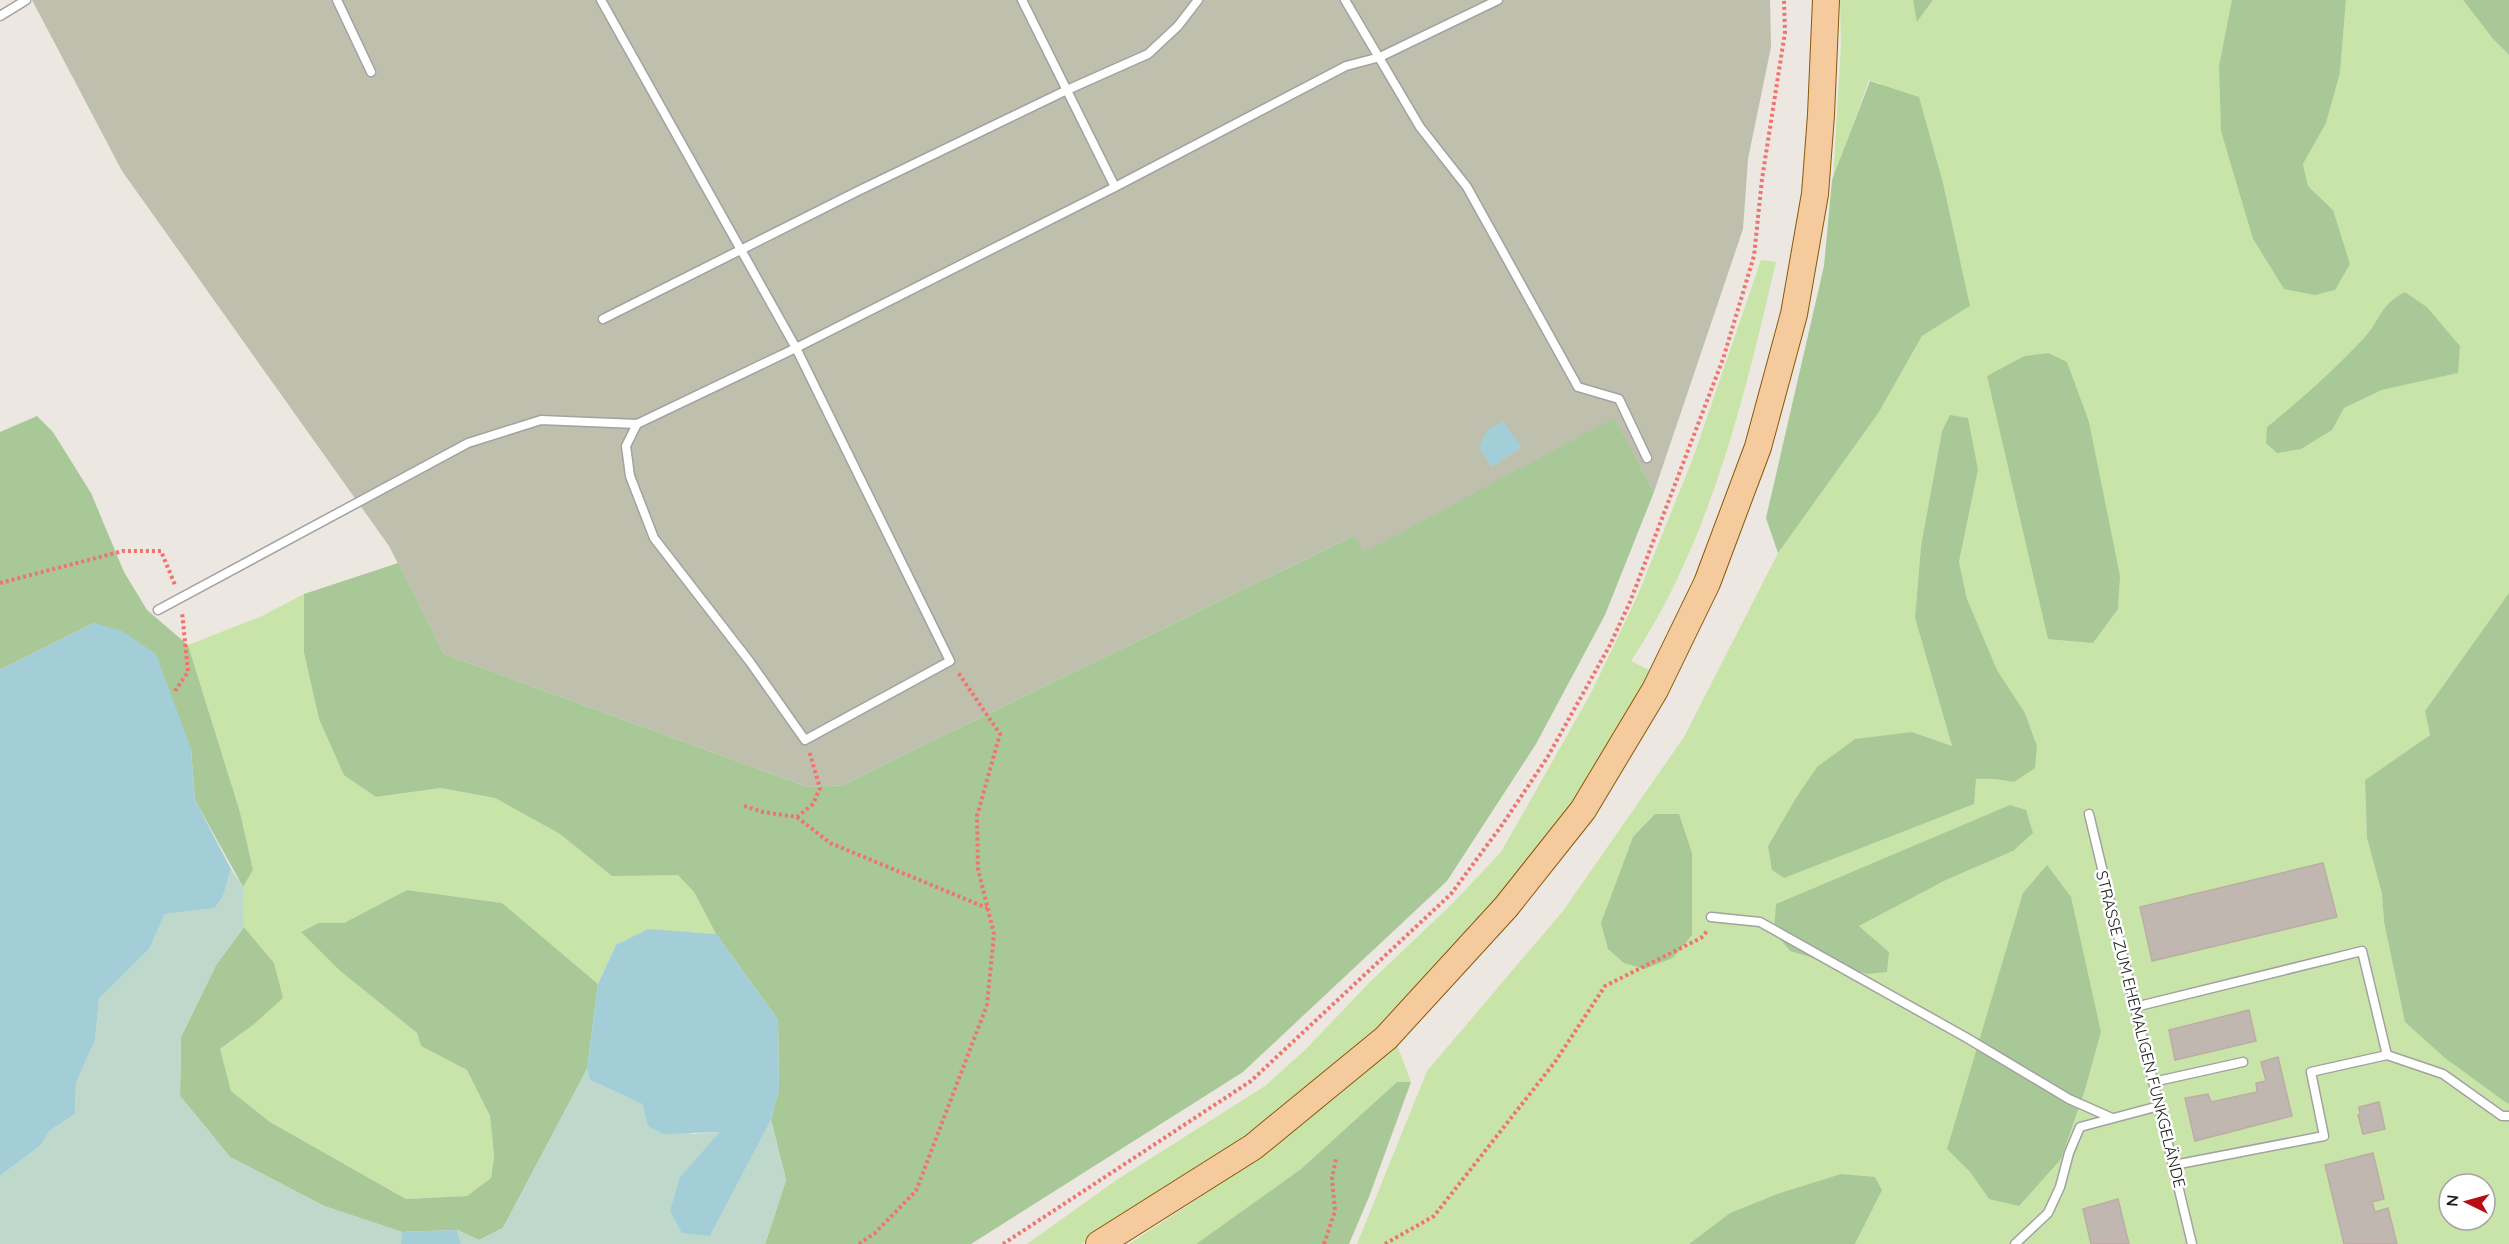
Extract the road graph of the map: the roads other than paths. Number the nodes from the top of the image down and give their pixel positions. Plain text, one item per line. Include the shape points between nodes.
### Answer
1 (27, 0) edge
2 (337, 0) edge
3 (1022, 0) edge
4 (1198, 0) edge
5 (1345, 0) edge
6 (1498, 0) edge
7 (1826, 0) edge
8 (605, 2) edge
9 (0, 16) edge
10 (1380, 57) junction
11 (371, 72) dead end
12 (1067, 90) junction
13 (1115, 187) junction
14 (742, 251) junction
15 (603, 319) dead end
16 (796, 348) junction
17 (637, 424) junction
18 (1647, 458) dead end
19 (158, 610) dead end
20 (2089, 814) dead end
21 (1715, 918) road end
22 (2135, 1007) junction
23 (2387, 1055) junction
24 (2243, 1062) dead end
25 (2153, 1082) junction
26 (2159, 1106) junction
27 (2509, 1116) edge
28 (2112, 1118) junction
29 (2174, 1165) junction
30 (1099, 1244) edge
31 (2015, 1244) edge
32 (2193, 1244) edge

1 - 9 lane
2 - 11 lane
3 - 12 lane
4 - 12 lane via 1148,54
5 - 10 lane
6 - 10 lane
7 - 30 main road via 1815,194 1794,314 1758,447 1707,583 1655,690 1583,810 1506,907 1386,1038 1253,1147
8 - 14 lane
10 - 13 lane via 1346,66
10 - 18 lane via 1420,128 1467,187 1578,387 1619,399
12 - 13 lane
12 - 14 lane
13 - 16 lane
14 - 15 lane
14 - 16 lane
16 - 17 lane
16 - 17 lane via 950,660 805,740 654,538 630,476 626,446
17 - 19 lane via 541,420 468,443
20 - 22 lane, STRASSE ZUM EHEMALIGEN FUNKGELÄNDE
21 - 28 lane via 1760,922 2069,1099
22 - 23 lane via 2362,951
22 - 25 lane, STRASSE ZUM EHEMALIGEN FUNKGELÄNDE
23 - 27 lane via 2443,1074 2502,1116
23 - 29 lane via 2311,1072 2324,1136
24 - 25 lane
25 - 26 lane, STRASSE ZUM EHEMALIGEN FUNKGELÄNDE
26 - 28 lane
26 - 29 lane, STRASSE ZUM EHEMALIGEN FUNKGELÄNDE
28 - 31 lane via 2080,1127 2048,1213
29 - 32 lane, STRASSE ZUM EHEMALIGEN FUNKGELÄNDE

